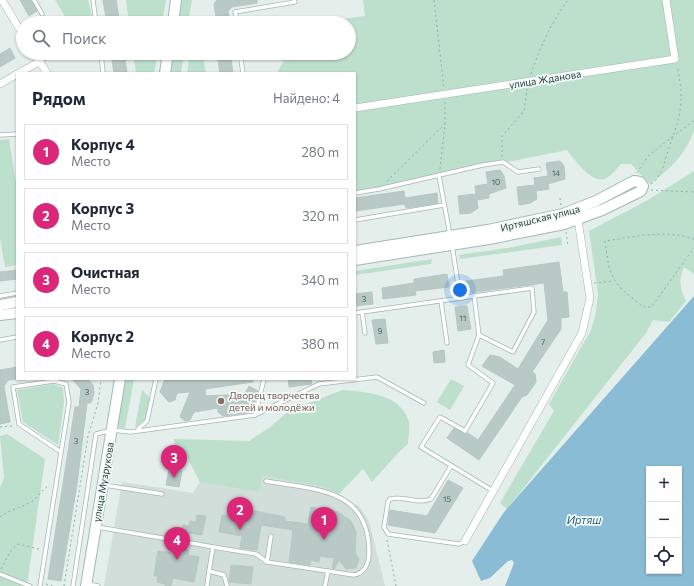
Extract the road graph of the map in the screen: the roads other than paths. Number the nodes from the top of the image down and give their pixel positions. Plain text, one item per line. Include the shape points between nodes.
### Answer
1 (2, 0) edge
2 (34, 0) edge
3 (93, 0) edge
4 (176, 0) edge
5 (294, 0) edge
6 (666, 0) edge
7 (42, 14) dead end
8 (95, 16) edge
9 (174, 16) edge
10 (236, 16) edge
11 (16, 23) edge
12 (42, 60) edge
13 (102, 60) edge
14 (167, 60) edge
15 (241, 60) edge
16 (39, 62) junction
17 (22, 72) edge
18 (46, 72) edge
19 (103, 72) edge
20 (165, 72) edge
21 (243, 72) edge
22 (16, 75) edge
23 (0, 84) edge
24 (356, 108) edge
25 (16, 134) edge
26 (0, 135) edge
27 (539, 169) dead end
28 (439, 176) junction
29 (356, 193) edge
30 (444, 205) junction
31 (577, 215) junction
32 (356, 220) edge
33 (451, 241) junction
34 (356, 251) edge
35 (356, 260) edge
36 (474, 295) junction
37 (0, 296) edge
38 (460, 297) junction
39 (16, 299) edge
40 (441, 301) junction
41 (0, 305) edge
42 (362, 312) junction
43 (16, 313) edge
44 (356, 313) edge
45 (0, 315) edge
46 (366, 333) dead end
47 (479, 335) junction
48 (16, 337) edge
49 (0, 340) edge
50 (447, 342) dead end
51 (120, 380) edge
52 (156, 380) edge
53 (264, 380) edge
54 (352, 380) edge
55 (356, 380) edge
56 (424, 403) dead end
57 (255, 415) junction
58 (112, 430) junction
59 (138, 430) junction
60 (61, 452) junction
61 (451, 466) junction
62 (266, 482) dead end
63 (103, 485) junction
64 (493, 491) junction
65 (162, 494) dead end
66 (96, 527) junction
67 (271, 536) dead end
68 (465, 541) joint
69 (186, 542) dead end
70 (191, 543) dead end
71 (213, 546) junction
72 (267, 562) junction
73 (209, 571) junction
74 (328, 571) junction
75 (0, 574) edge
76 (41, 585) edge
77 (86, 585) edge
78 (30, 586) edge
79 (73, 586) edge
80 (98, 586) edge
81 (206, 586) edge
82 (228, 586) edge
83 (326, 586) edge

1 - 11 street
2 - 7 lane
3 - 8 lane
4 - 9 street
5 - 10 lane via 295,2 235,12
6 - 24 street, улица Жданова via 675,59
12 - 16 lane
13 - 19 lane
14 - 20 street
15 - 21 lane
16 - 17 street
16 - 18 street
22 - 23 street
25 - 26 lane
27 - 28 lane via 518,172 503,162
28 - 29 lane
28 - 30 lane
30 - 32 lane
30 - 33 lane
31 - 31 street, Иртяшская улица via 602,210 642,189 640,182 634,181
31 - 33 street, Иртяшская улица via 529,232
31 - 64 street, Иртяшская улица via 590,298 582,332
33 - 34 street, Иртяшская улица
33 - 35 street, Иртяшская улица
33 - 38 lane
36 - 38 lane
36 - 47 lane
36 - 47 lane via 532,288 534,312 513,352
37 - 39 lane
38 - 40 lane
39 - 41 street
40 - 42 lane
40 - 50 lane
42 - 44 lane
42 - 46 lane
43 - 45 street
47 - 61 lane via 468,364 493,383 465,431 440,417 421,446
48 - 49 lane
51 - 58 street, улица Музрукова
52 - 59 lane via 147,421
53 - 57 lane
54 - 57 lane via 319,384
55 - 56 lane via 377,377
57 - 59 lane
58 - 59 lane
58 - 63 street, улица Музрукова
58 - 79 lane via 96,434
60 - 60 lane via 69,402 66,384 54,380 13,388 19,424
60 - 76 lane
61 - 64 lane
61 - 68 lane via 431,499 390,499 384,527 388,534 459,544
62 - 74 lane via 328,492 359,512 364,520 369,546 366,568 354,576
63 - 65 lane
63 - 66 street, улица Музрукова
64 - 68 street, Иртяшская улица
66 - 69 lane
66 - 77 street, улица Музрукова
67 - 72 lane
70 - 71 lane
71 - 72 lane via 256,554
71 - 73 lane
72 - 74 lane
73 - 81 lane
73 - 82 lane via 224,575
74 - 83 lane
75 - 78 lane
77 - 80 lane

